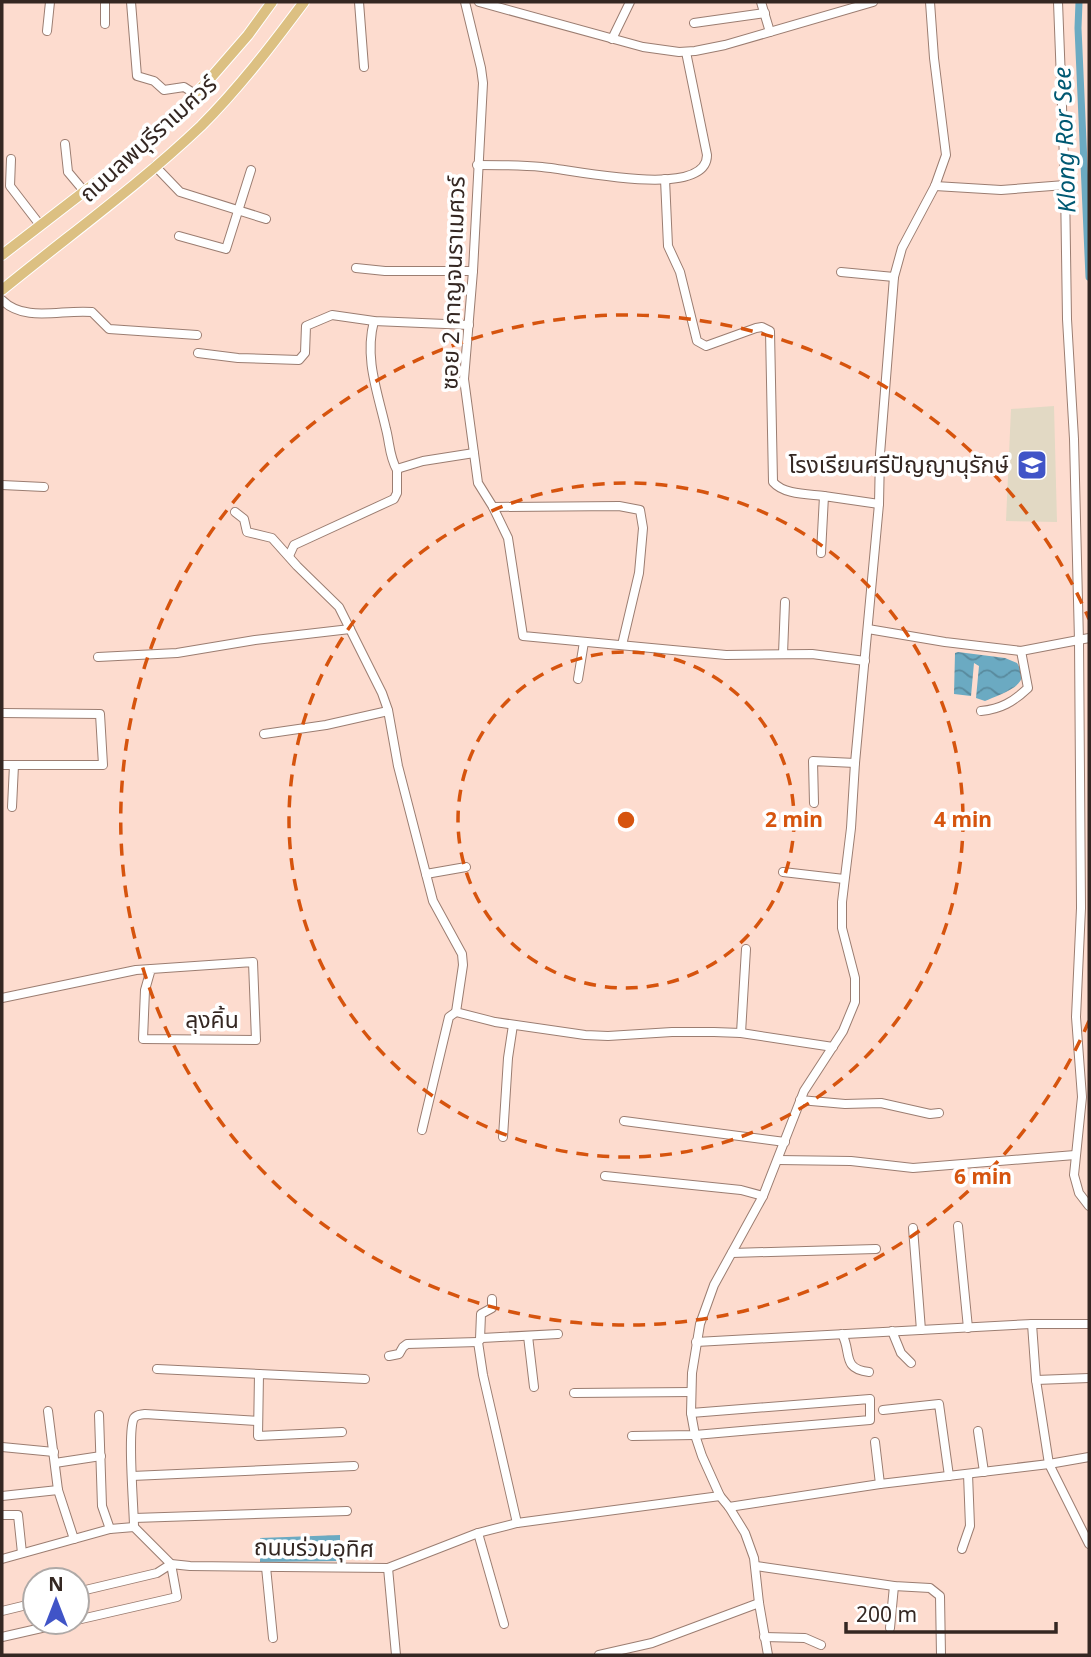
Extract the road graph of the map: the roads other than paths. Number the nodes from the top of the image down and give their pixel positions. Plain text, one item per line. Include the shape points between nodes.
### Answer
1 (50, 2) edge
2 (105, 2) edge
3 (131, 2) edge
4 (272, 2) edge
5 (304, 2) edge
6 (359, 2) edge
7 (465, 2) edge
8 (479, 2) edge
9 (630, 2) edge
10 (761, 2) edge
11 (873, 2) edge
12 (930, 2) edge
13 (1058, 2) edge
14 (765, 13) junction
15 (694, 23) dead end
16 (105, 24) dead end
17 (47, 31) dead end
18 (770, 32) junction
19 (612, 39) junction
20 (685, 52) junction
21 (364, 66) dead end
22 (195, 94) junction
23 (65, 144) dead end
24 (10, 159) dead end
25 (477, 165) junction
26 (155, 166) junction
27 (251, 170) dead end
28 (665, 179) junction
29 (1065, 185) junction
30 (935, 186) junction
31 (84, 191) junction
32 (238, 210) junction
33 (267, 219) dead end
34 (40, 225) junction
35 (179, 236) dead end
36 (2, 255) edge
37 (356, 268) dead end
38 (473, 271) junction
39 (841, 272) dead end
40 (894, 277) junction
41 (2, 289) edge
42 (2, 300) edge
43 (373, 321) junction
44 (469, 325) junction
45 (197, 335) dead end
46 (198, 353) dead end
47 (474, 453) junction
48 (397, 470) junction
49 (2, 485) edge
50 (44, 488) dead end
51 (824, 496) junction
52 (879, 505) junction
53 (493, 507) junction
54 (235, 512) dead end
55 (821, 553) dead end
56 (289, 556) junction
57 (785, 602) dead end
58 (351, 629) junction
59 (868, 629) junction
60 (1085, 640) edge
61 (584, 642) junction
62 (622, 645) junction
63 (1021, 651) junction
64 (783, 654) junction
65 (97, 657) dead end
66 (865, 661) junction
67 (578, 679) dead end
68 (388, 711) junction
69 (981, 711) dead end
70 (2, 713) edge
71 (264, 734) dead end
72 (855, 763) junction
73 (2, 765) edge
74 (14, 765) junction
75 (814, 803) dead end
76 (12, 807) dead end
77 (466, 867) dead end
78 (783, 873) dead end
79 (426, 874) junction
80 (844, 879) junction
81 (746, 949) dead end
82 (151, 969) junction
83 (2, 998) edge
84 (456, 1012) junction
85 (513, 1025) junction
86 (741, 1033) junction
87 (833, 1047) junction
88 (800, 1100) junction
89 (939, 1113) dead end
90 (624, 1121) dead end
91 (422, 1130) dead end
92 (503, 1138) dead end
93 (785, 1142) junction
94 (1075, 1155) junction
95 (778, 1160) junction
96 (605, 1176) dead end
97 (763, 1196) junction
98 (1089, 1206) edge
99 (958, 1226) dead end
100 (913, 1228) dead end
101 (876, 1249) dead end
102 (732, 1253) junction
103 (492, 1299) dead end
104 (1032, 1324) junction
105 (1089, 1324) edge
106 (968, 1328) junction
107 (921, 1330) junction
108 (892, 1331) junction
109 (558, 1334) dead end
110 (842, 1334) junction
111 (528, 1336) junction
112 (479, 1340) junction
113 (696, 1342) junction
114 (389, 1356) dead end
115 (911, 1363) dead end
116 (157, 1369) dead end
117 (869, 1372) dead end
118 (259, 1374) junction
119 (1089, 1378) edge
120 (365, 1379) dead end
121 (1036, 1380) junction
122 (534, 1387) dead end
123 (691, 1392) junction
124 (574, 1393) dead end
125 (883, 1410) dead end
126 (48, 1411) dead end
127 (691, 1413) junction
128 (99, 1415) dead end
129 (258, 1420) junction
130 (978, 1431) dead end
131 (342, 1432) dead end
132 (695, 1435) junction
133 (632, 1436) dead end
134 (875, 1442) dead end
135 (2, 1447) edge
136 (54, 1452) junction
137 (101, 1457) junction
138 (1089, 1457) edge
139 (55, 1463) junction
140 (1048, 1464) junction
141 (354, 1466) dead end
142 (984, 1472) junction
143 (968, 1474) junction
144 (132, 1476) junction
145 (949, 1476) junction
146 (880, 1484) junction
147 (58, 1490) junction
148 (2, 1496) edge
149 (720, 1496) junction
150 (729, 1507) junction
151 (347, 1511) dead end
152 (2, 1516) edge
153 (134, 1522) junction
154 (517, 1523) junction
155 (110, 1529) junction
156 (478, 1533) junction
157 (74, 1539) junction
158 (1089, 1544) edge
159 (962, 1549) dead end
160 (22, 1553) junction
161 (2, 1559) edge
162 (171, 1563) junction
163 (756, 1566) junction
164 (266, 1567) junction
165 (388, 1568) junction
166 (894, 1586) junction
167 (91, 1589) edge
168 (759, 1604) junction
169 (21, 1606) edge
170 (2, 1611) edge
171 (91, 1617) edge
172 (504, 1624) dead end
173 (890, 1628) dead end
174 (21, 1633) edge
175 (2, 1637) edge
176 (764, 1637) junction
177 (272, 1638) dead end
178 (821, 1645) dead end
179 (396, 1655) edge
180 (599, 1655) edge
181 (768, 1655) edge
182 (940, 1655) edge

1 - 17 street
2 - 16 street
3 - 22 street via 137,76 165,90 184,88
4 - 22 main road, ถนนลพบุรีราเมศวร์
5 - 26 main road, ถนนลพบุรีราเมศวร์ via 216,110
6 - 21 street
7 - 25 street, ซอย 2 กาญจนราเมศวร์ via 482,78
8 - 19 street
9 - 19 street
10 - 14 street
11 - 18 street
12 - 30 street via 946,150
13 - 29 street
14 - 15 street
14 - 18 street
18 - 20 street
19 - 20 street
20 - 28 street via 706,163 699,172
22 - 31 main road, ถนนลพบุรีราเมศวร์ via 147,143
23 - 31 street via 68,172
24 - 34 street via 10,186
25 - 28 street
25 - 38 street, ซอย 2 กาญจนราเมศวร์
26 - 32 street via 180,192
26 - 41 main road, ถนนลพบุรีราเมศวร์
27 - 32 street
28 - 51 street via 668,246 680,272 697,341 706,346 756,328 771,331 773,482 781,489
29 - 30 street via 1015,190
29 - 60 street via 1066,319
30 - 40 street via 902,248
31 - 34 main road, ถนนลพบุรีราเมศวร์
32 - 33 street
32 - 35 street via 226,249
34 - 36 main road, ถนนลพบุรีราเมศวร์
37 - 38 street
38 - 44 street, ซอย 2 กาญจนราเมศวร์
39 - 40 street
40 - 52 street
42 - 45 street via 16,312 92,312 106,327 116,330
43 - 44 street
43 - 46 street via 332,315 311,322 305,327 304,354 298,360
43 - 48 street via 373,383
44 - 47 street, ซอย 2 กาญจนราเมศวร์ via 464,379
47 - 48 street
47 - 53 street, ซอย 2 กาญจนราเมศวร์ via 478,483
48 - 56 street via 394,499 294,545
49 - 50 street
51 - 52 street
51 - 55 street
52 - 59 street
53 - 61 street, ซอย 2 กาญจนราเมศวร์ via 508,538 523,636
53 - 62 street via 618,506 640,510 639,573
54 - 56 street via 244,519 247,532 270,536
56 - 58 street via 339,607
57 - 64 street
58 - 65 street via 177,653
58 - 68 street
59 - 63 street
59 - 66 street
60 - 63 street
60 - 94 street via 1076,1017 1082,1097
61 - 62 street, ซอย 2 กาญจนราเมศวร์
61 - 67 street
62 - 64 street, ซอย 2 กาญจนราเมศวร์ via 726,655
63 - 69 street via 1028,688 1003,707
64 - 66 street, ซอย 2 กาญจนราเมศวร์
66 - 72 street
68 - 71 street
68 - 79 street
70 - 74 street via 100,714 103,765
72 - 75 street via 813,761
72 - 80 street
73 - 74 street
74 - 76 street
77 - 79 street
78 - 80 street
79 - 84 street via 433,901 462,954
80 - 87 street via 842,928 856,996 850,1019
81 - 86 street
82 - 82 street, ลุงคิ้น via 253,962 256,1040 143,1039 145,990
82 - 83 street, ลุงคิ้น
84 - 85 street
84 - 91 street via 449,1017
85 - 86 street via 597,1036
85 - 92 street
86 - 87 street
87 - 88 street
88 - 89 street via 880,1103
88 - 93 street
90 - 93 street
93 - 95 street
94 - 95 street via 913,1168
94 - 98 street via 1075,1181
95 - 97 street
96 - 97 street
97 - 102 street
99 - 106 street
100 - 107 street
101 - 102 street
102 - 113 street via 714,1285
103 - 112 street via 492,1308 480,1315
104 - 105 street
104 - 106 street
104 - 121 street
106 - 107 street
107 - 108 street
108 - 110 street
108 - 115 street
109 - 111 street
110 - 113 street
110 - 117 street via 850,1363
111 - 112 street
111 - 122 street
112 - 114 street via 407,1344 399,1354
112 - 154 street
113 - 123 street
116 - 118 street
118 - 120 street
118 - 129 street
119 - 121 street
121 - 140 street
123 - 124 street
123 - 127 street
125 - 145 street via 939,1404
126 - 136 street
127 - 132 street
127 - 132 street via 870,1399 870,1420
128 - 137 street
129 - 131 street via 258,1436
129 - 144 street via 137,1416
130 - 142 street
132 - 133 street
132 - 149 street
134 - 146 street
135 - 136 street
136 - 139 street
137 - 139 street
137 - 155 street via 102,1506
138 - 140 street
139 - 147 street
140 - 142 street
140 - 158 street
141 - 144 street
142 - 143 street
143 - 145 street
143 - 159 street via 970,1526
144 - 153 street
145 - 146 street
146 - 150 street
147 - 148 street
147 - 157 street
149 - 150 street
149 - 154 street, ถนนร่วมอุทิศ
150 - 163 street
151 - 153 street
152 - 160 street via 18,1515
153 - 155 street
153 - 162 street
154 - 156 street, ถนนร่วมอุทิศ
155 - 157 street
156 - 165 street, ถนนร่วมอุทิศ
156 - 172 street
157 - 160 street
160 - 161 street
162 - 164 street, ถนนร่วมอุทิศ
162 - 167 street via 157,1573
162 - 171 street via 177,1597
163 - 166 street
163 - 168 street
164 - 165 street, ถนนร่วมอุทิศ
164 - 177 street
165 - 179 street
166 - 173 street
166 - 182 street via 930,1588 940,1596
168 - 176 street
168 - 180 street via 652,1643
169 - 170 street
174 - 175 street
176 - 178 street via 804,1638
176 - 181 street

